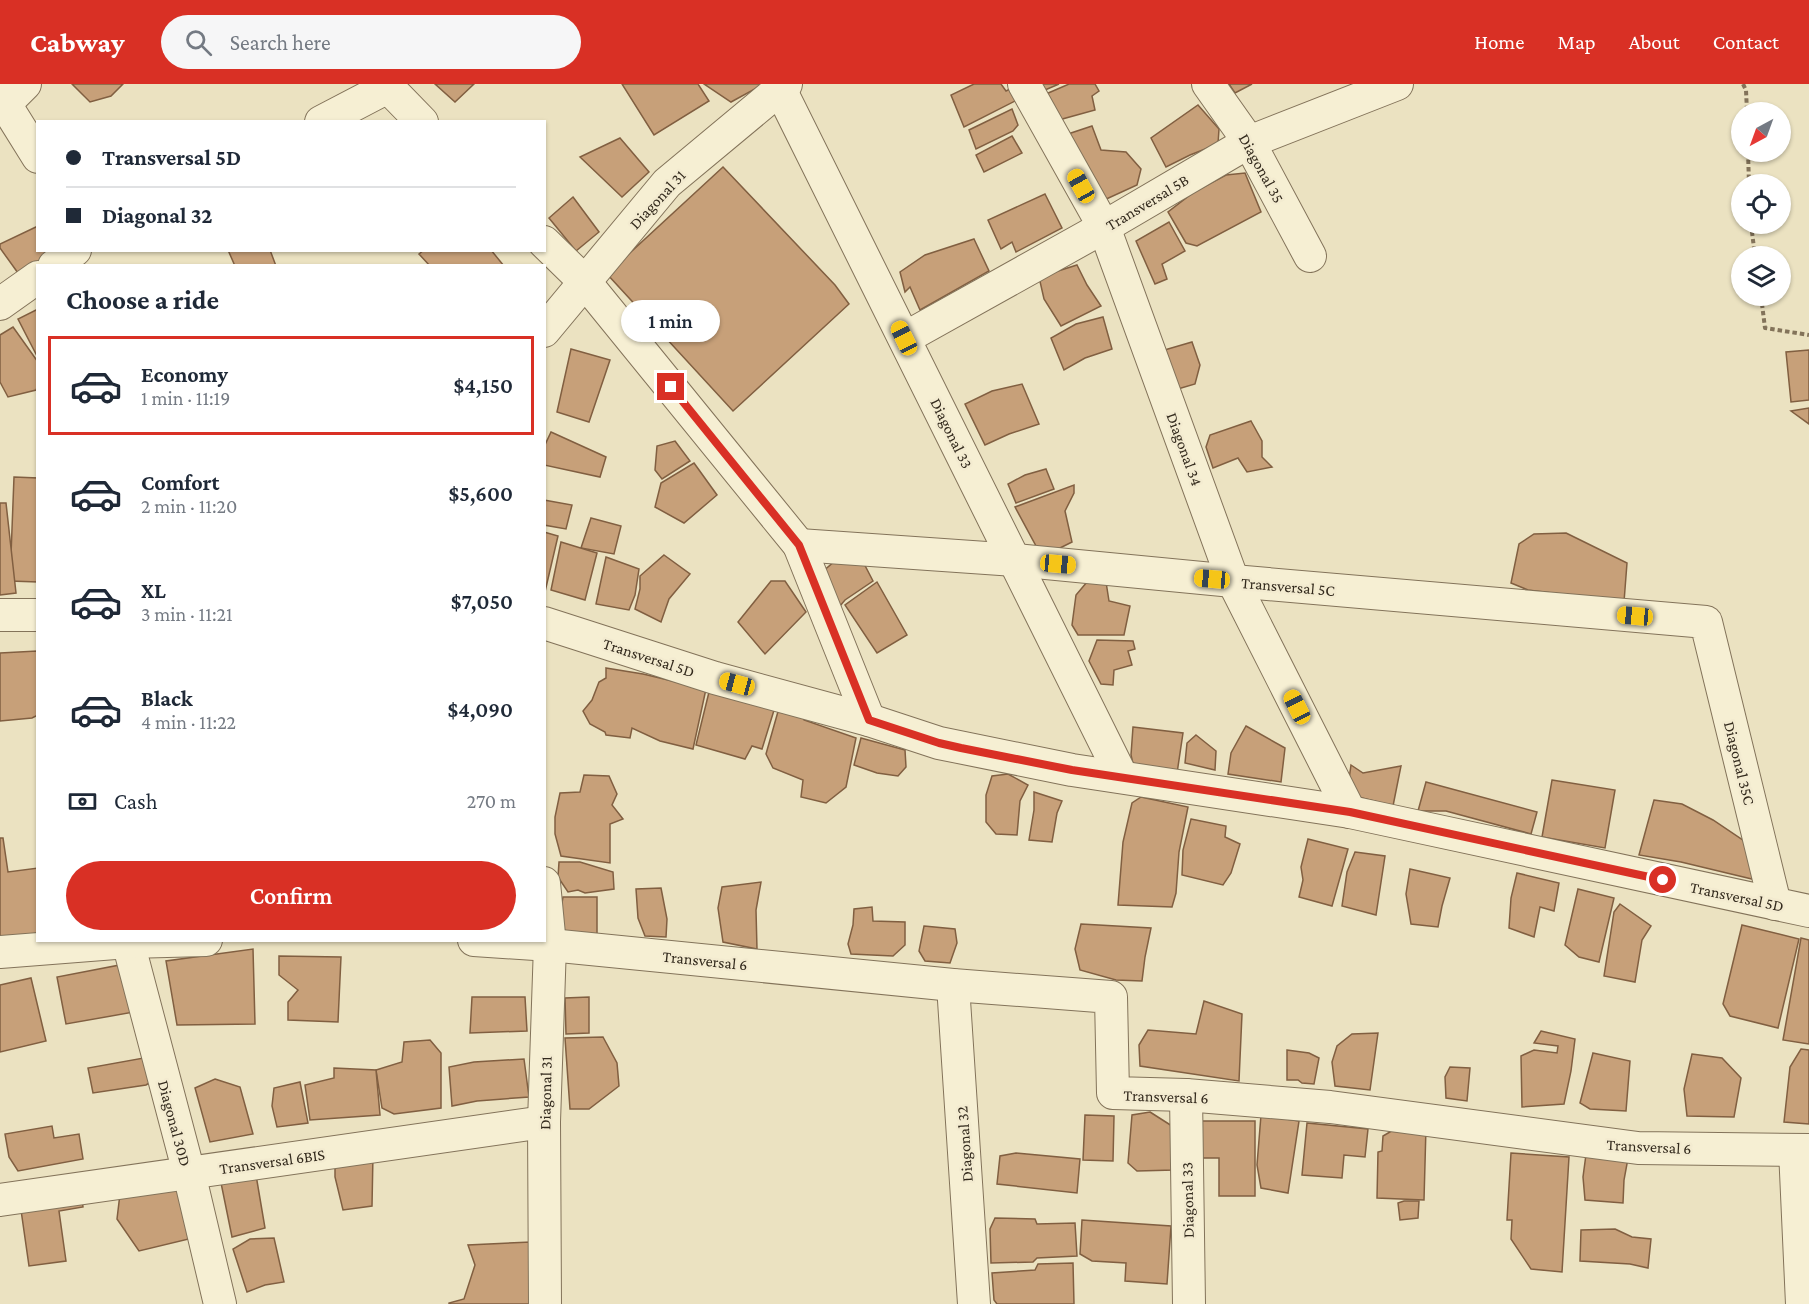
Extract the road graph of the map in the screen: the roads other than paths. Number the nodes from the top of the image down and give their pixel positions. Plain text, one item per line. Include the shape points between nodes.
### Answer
1 (1024, 84) edge
2 (1208, 84) edge
3 (1397, 84) edge
4 (386, 86) edge
5 (783, 86) edge
6 (8, 99) edge
7 (325, 120) edge
8 (420, 120) edge
9 (1249, 142) junction
10 (36, 153) edge
11 (1104, 227) junction
12 (546, 244) edge
13 (72, 252) edge
14 (1310, 256) dead end
15 (57, 264) edge
16 (36, 278) edge
17 (585, 282) junction
18 (0, 304) edge
19 (546, 329) edge
20 (904, 338) junction
21 (799, 545) junction
22 (1015, 560) junction
23 (1233, 581) junction
24 (0, 615) edge
25 (36, 615) edge
26 (1706, 622) joint
27 (546, 625) edge
28 (869, 720) junction
29 (1122, 777) junction
30 (1350, 812) junction
31 (546, 904) edge
32 (1774, 904) junction
33 (1809, 911) edge
34 (128, 942) joint
35 (504, 942) edge
36 (550, 945) junction
37 (0, 952) edge
38 (953, 985) junction
39 (1186, 1095) junction
40 (544, 1122) junction
41 (1802, 1150) edge
42 (189, 1173) junction
43 (0, 1200) edge
44 (220, 1304) edge
45 (545, 1304) edge
46 (974, 1304) edge
47 (1188, 1304) edge
48 (1802, 1304) edge

1 - 11 street, Diagonal 34
2 - 9 street, Diagonal 35
3 - 9 street, Transversal 5B
4 - 7 street
4 - 8 street
5 - 17 street, Diagonal 31 via 667,183
5 - 20 street, Diagonal 33
6 - 10 street
9 - 11 street, Transversal 5B
9 - 14 street, Diagonal 35
11 - 20 street, Transversal 5B
11 - 23 street, Diagonal 34
12 - 17 street
13 - 15 street
16 - 18 street
17 - 19 street, Diagonal 31
17 - 21 street
20 - 22 street, Diagonal 33
21 - 22 street, Transversal 5C
21 - 28 street
22 - 23 street, Transversal 5C
22 - 29 street, Diagonal 33
23 - 26 street, Transversal 5C
23 - 30 street, Diagonal 34
24 - 25 street
26 - 32 street, Diagonal 35C
27 - 28 street, Transversal 5D via 715,678
28 - 29 street, Transversal 5D via 939,743
29 - 30 street, Transversal 5D
30 - 32 street, Transversal 5D
31 - 36 street, Diagonal 31
32 - 33 street, Transversal 5D
34 - 37 street
34 - 42 street, Diagonal 30D
35 - 36 street, Transversal 6
36 - 38 street, Transversal 6
36 - 40 street, Diagonal 31
38 - 39 street, Transversal 6 via 1112,997 1113,1093
38 - 46 street, Diagonal 32
39 - 41 street, Transversal 6 via 1330,1107 1638,1148
39 - 47 street, Diagonal 33
40 - 42 street, Transversal 6BIS
40 - 45 street, Diagonal 31
41 - 48 street
42 - 43 street, Transversal 6BIS
42 - 44 street, Diagonal 30D

